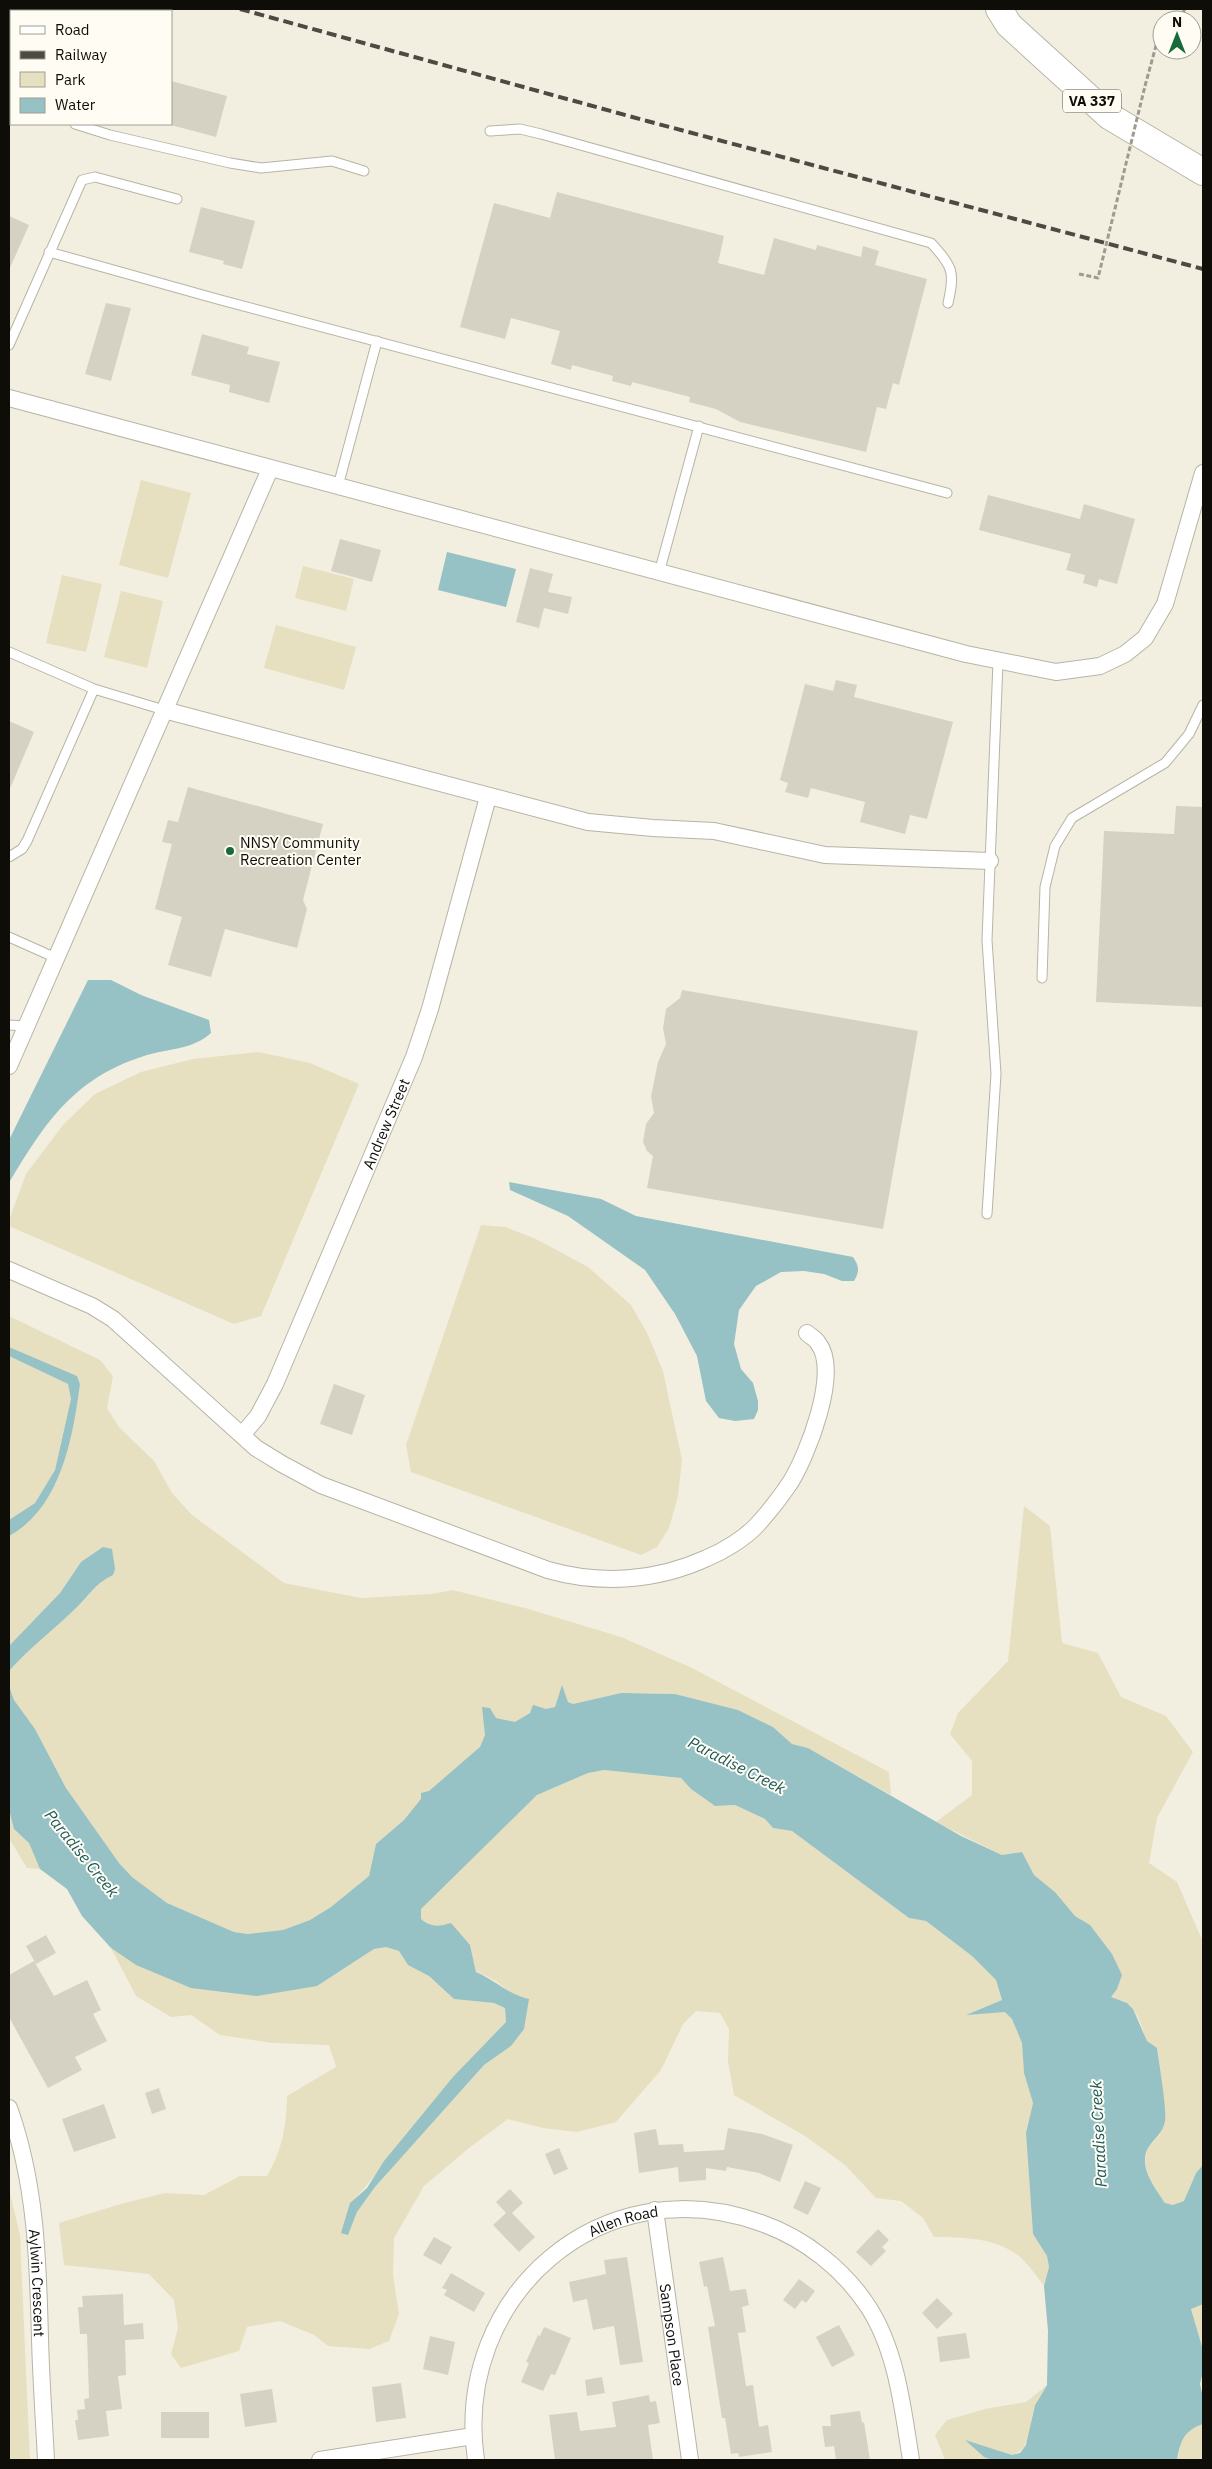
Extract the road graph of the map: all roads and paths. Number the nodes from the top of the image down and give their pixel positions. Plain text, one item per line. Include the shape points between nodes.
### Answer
1 (999, 9) edge
2 (1153, 60) edge
3 (78, 125) edge
4 (490, 131) dead end
5 (364, 171) dead end
6 (1203, 172) edge
7 (177, 199) dead end
8 (49, 252) junction
9 (1078, 274) dead end
10 (948, 303) dead end
11 (376, 341) junction
12 (9, 345) edge
13 (9, 398) edge
14 (699, 426) junction
15 (270, 469) junction
16 (1203, 473) edge
17 (338, 486) junction
18 (946, 493) dead end
19 (659, 573) junction
20 (9, 652) edge
21 (998, 662) junction
22 (94, 689) junction
23 (1203, 705) edge
24 (164, 710) junction
25 (488, 796) junction
26 (9, 857) edge
27 (990, 861) junction
28 (9, 937) edge
29 (56, 958) junction
30 (1042, 978) dead end
31 (9, 1025) edge
32 (26, 1026) junction
33 (9, 1066) edge
34 (987, 1214) dead end
35 (9, 1270) edge
36 (807, 1333) dead end
37 (242, 1435) junction
38 (9, 2108) edge
39 (655, 2210) junction
40 (473, 2436) junction
41 (46, 2460) edge
42 (320, 2460) edge
43 (476, 2460) edge
44 (690, 2460) edge
45 (911, 2460) edge

1 - 6 main road, VA 337 via 1009,25 1109,116
2 - 9 path, bridge via 1098,278
3 - 5 lane via 230,164 261,168 332,161
4 - 10 lane via 520,129 541,134 931,243 944,257 953,278
7 - 8 lane via 88,177 76,189
8 - 11 lane
8 - 12 lane
11 - 14 lane
11 - 17 lane
13 - 15 street
14 - 18 lane
14 - 19 lane
15 - 17 street
15 - 24 street
16 - 21 street via 1165,604 1145,638 1125,654 1100,666 1056,672
17 - 19 street
19 - 21 street
20 - 22 lane
21 - 27 lane
22 - 24 lane
22 - 26 lane via 27,841 22,849
23 - 30 lane via 1189,734 1165,763 1072,818 1055,846 1045,887
24 - 25 street
24 - 29 street
25 - 27 street via 588,822 714,831 825,855
25 - 37 street, Andrew Street via 414,1057 275,1384 258,1416
27 - 34 lane via 987,940 996,1074
28 - 29 lane
29 - 32 street
31 - 32 lane
32 - 33 street
35 - 37 street via 113,1318
36 - 37 street via 818,1343 824,1355 823,1401 806,1452 790,1482 756,1526 732,1544 677,1570 646,1577 593,1580 548,1570 321,1485 256,1448
38 - 41 street, Aylwin Crescent via 29,2180 36,2227
39 - 40 street, Allen Road via 606,2224 578,2238 522,2284 484,2355 475,2400
39 - 44 street, Sampson Place
39 - 45 street, Allen Road via 712,2210 737,2214 770,2226 803,2243 847,2281 869,2309 883,2337 902,2406
40 - 42 street
40 - 43 street, Allen Road

